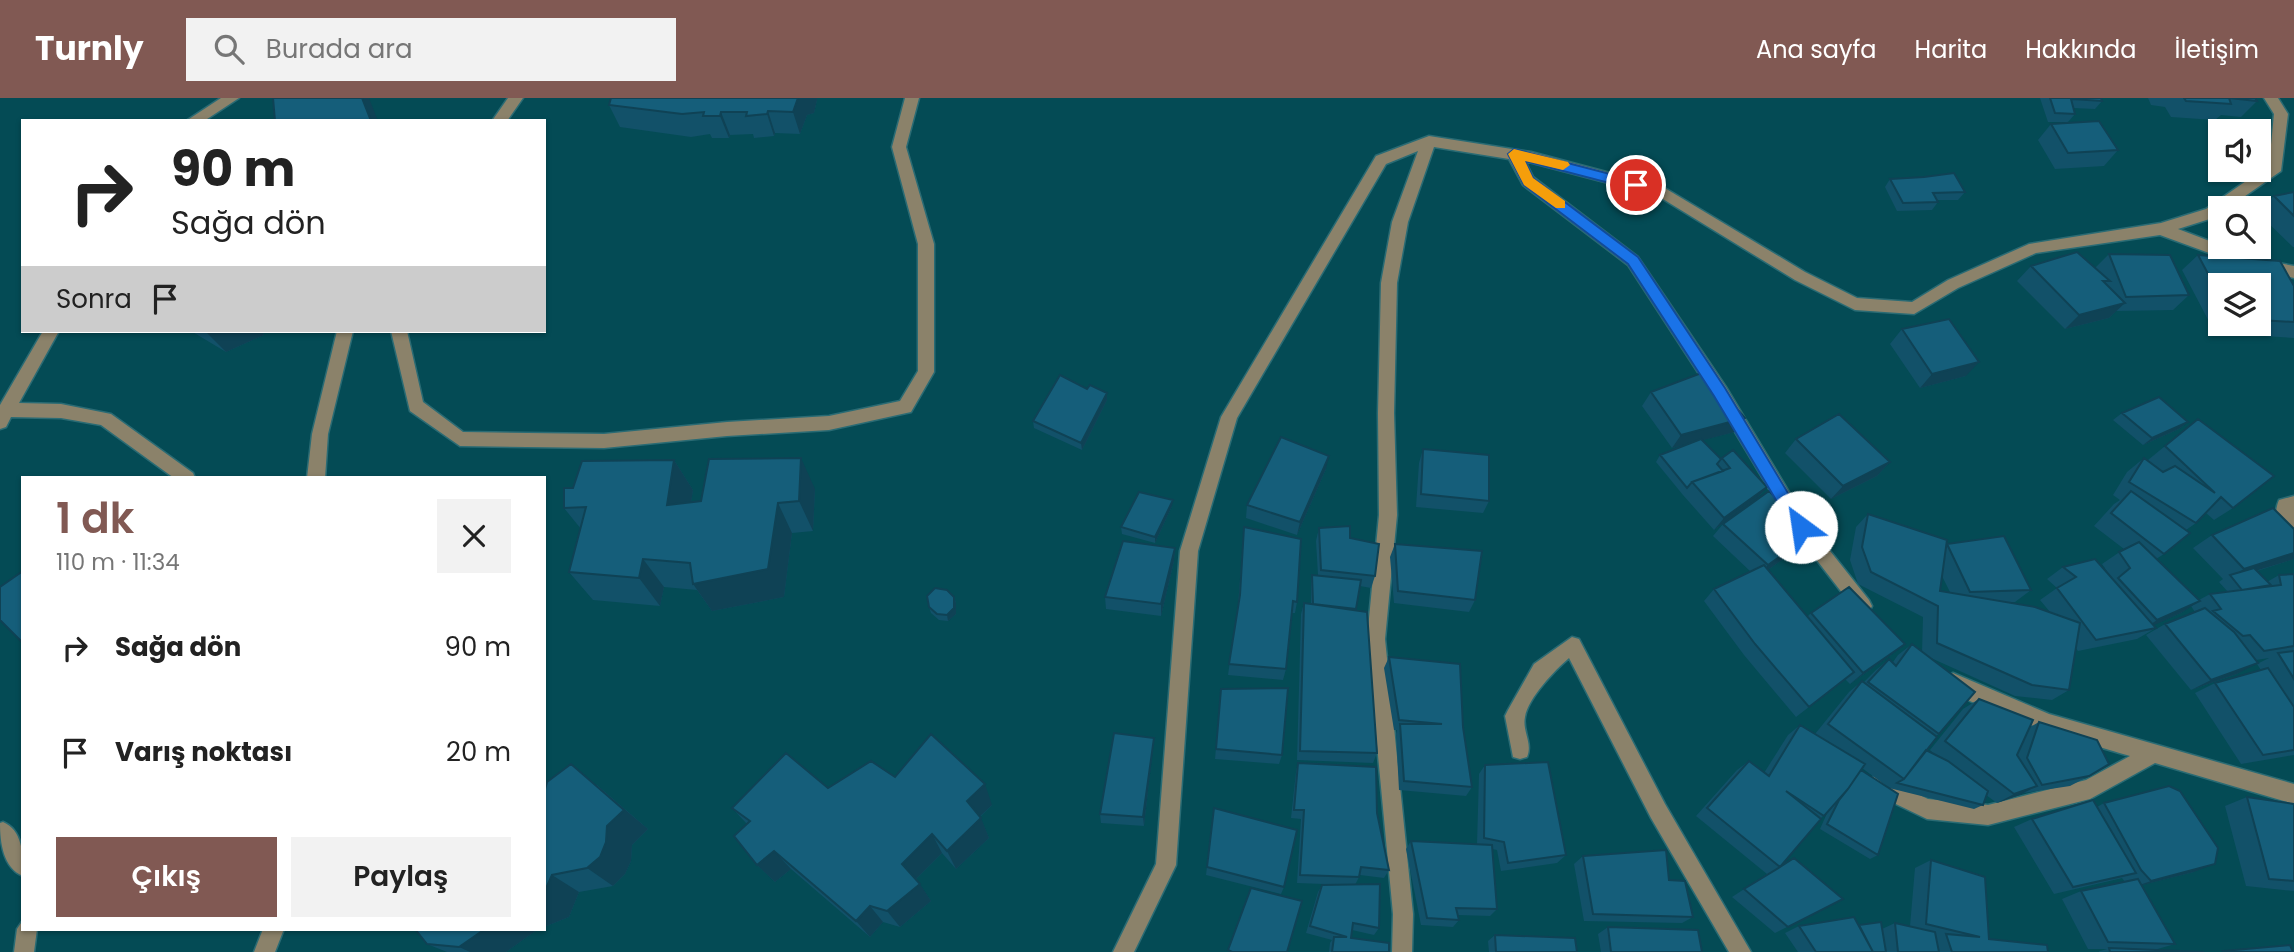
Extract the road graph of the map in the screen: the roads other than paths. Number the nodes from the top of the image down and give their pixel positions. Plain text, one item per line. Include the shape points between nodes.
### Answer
1 (232, 98) edge
2 (516, 98) edge
3 (912, 98) edge
4 (2271, 98) edge
5 (197, 119) edge
6 (500, 119) edge
7 (1430, 141) junction
8 (1514, 154) junction
9 (2161, 229) junction
10 (2294, 272) edge
11 (50, 333) edge
12 (345, 333) edge
13 (399, 333) edge
14 (3, 416) edge
15 (184, 476) edge
16 (316, 476) edge
17 (2294, 503) edge
18 (2294, 538) edge
19 (1872, 615) edge
20 (1939, 674) edge
21 (1520, 750) dead end
22 (2154, 753) junction
23 (1861, 774) edge
24 (2294, 793) edge
25 (1, 831) edge
26 (21, 863) edge
27 (27, 931) edge
28 (273, 931) edge
29 (24, 952) edge
30 (264, 952) edge
31 (1123, 952) edge
32 (1402, 952) edge
33 (1741, 952) edge

1 - 5 street
2 - 6 street
3 - 13 street via 898,146 926,244 926,372 905,407 829,423 604,440 460,439 416,406
4 - 9 street via 2281,114 2276,167 2211,213
7 - 8 street
7 - 31 street via 1381,160 1229,417 1189,551 1166,865
7 - 32 street via 1400,222 1390,283 1388,515 1376,639 1403,914
8 - 9 street via 1663,192 1800,276 1855,304 1914,308 1953,284 2034,248
8 - 19 street via 1528,181 1633,261 1720,392 1801,527
9 - 10 street via 2255,264
11 - 14 street
12 - 16 street via 320,434
14 - 15 street via 61,411 105,419
17 - 18 street via 2285,505 2287,532
20 - 22 street via 2049,723
21 - 33 street via 1515,716 1541,670 1572,645 1658,811
22 - 23 street via 2090,789 1988,815 1927,809
22 - 24 street
25 - 26 street
27 - 29 street
28 - 30 street

